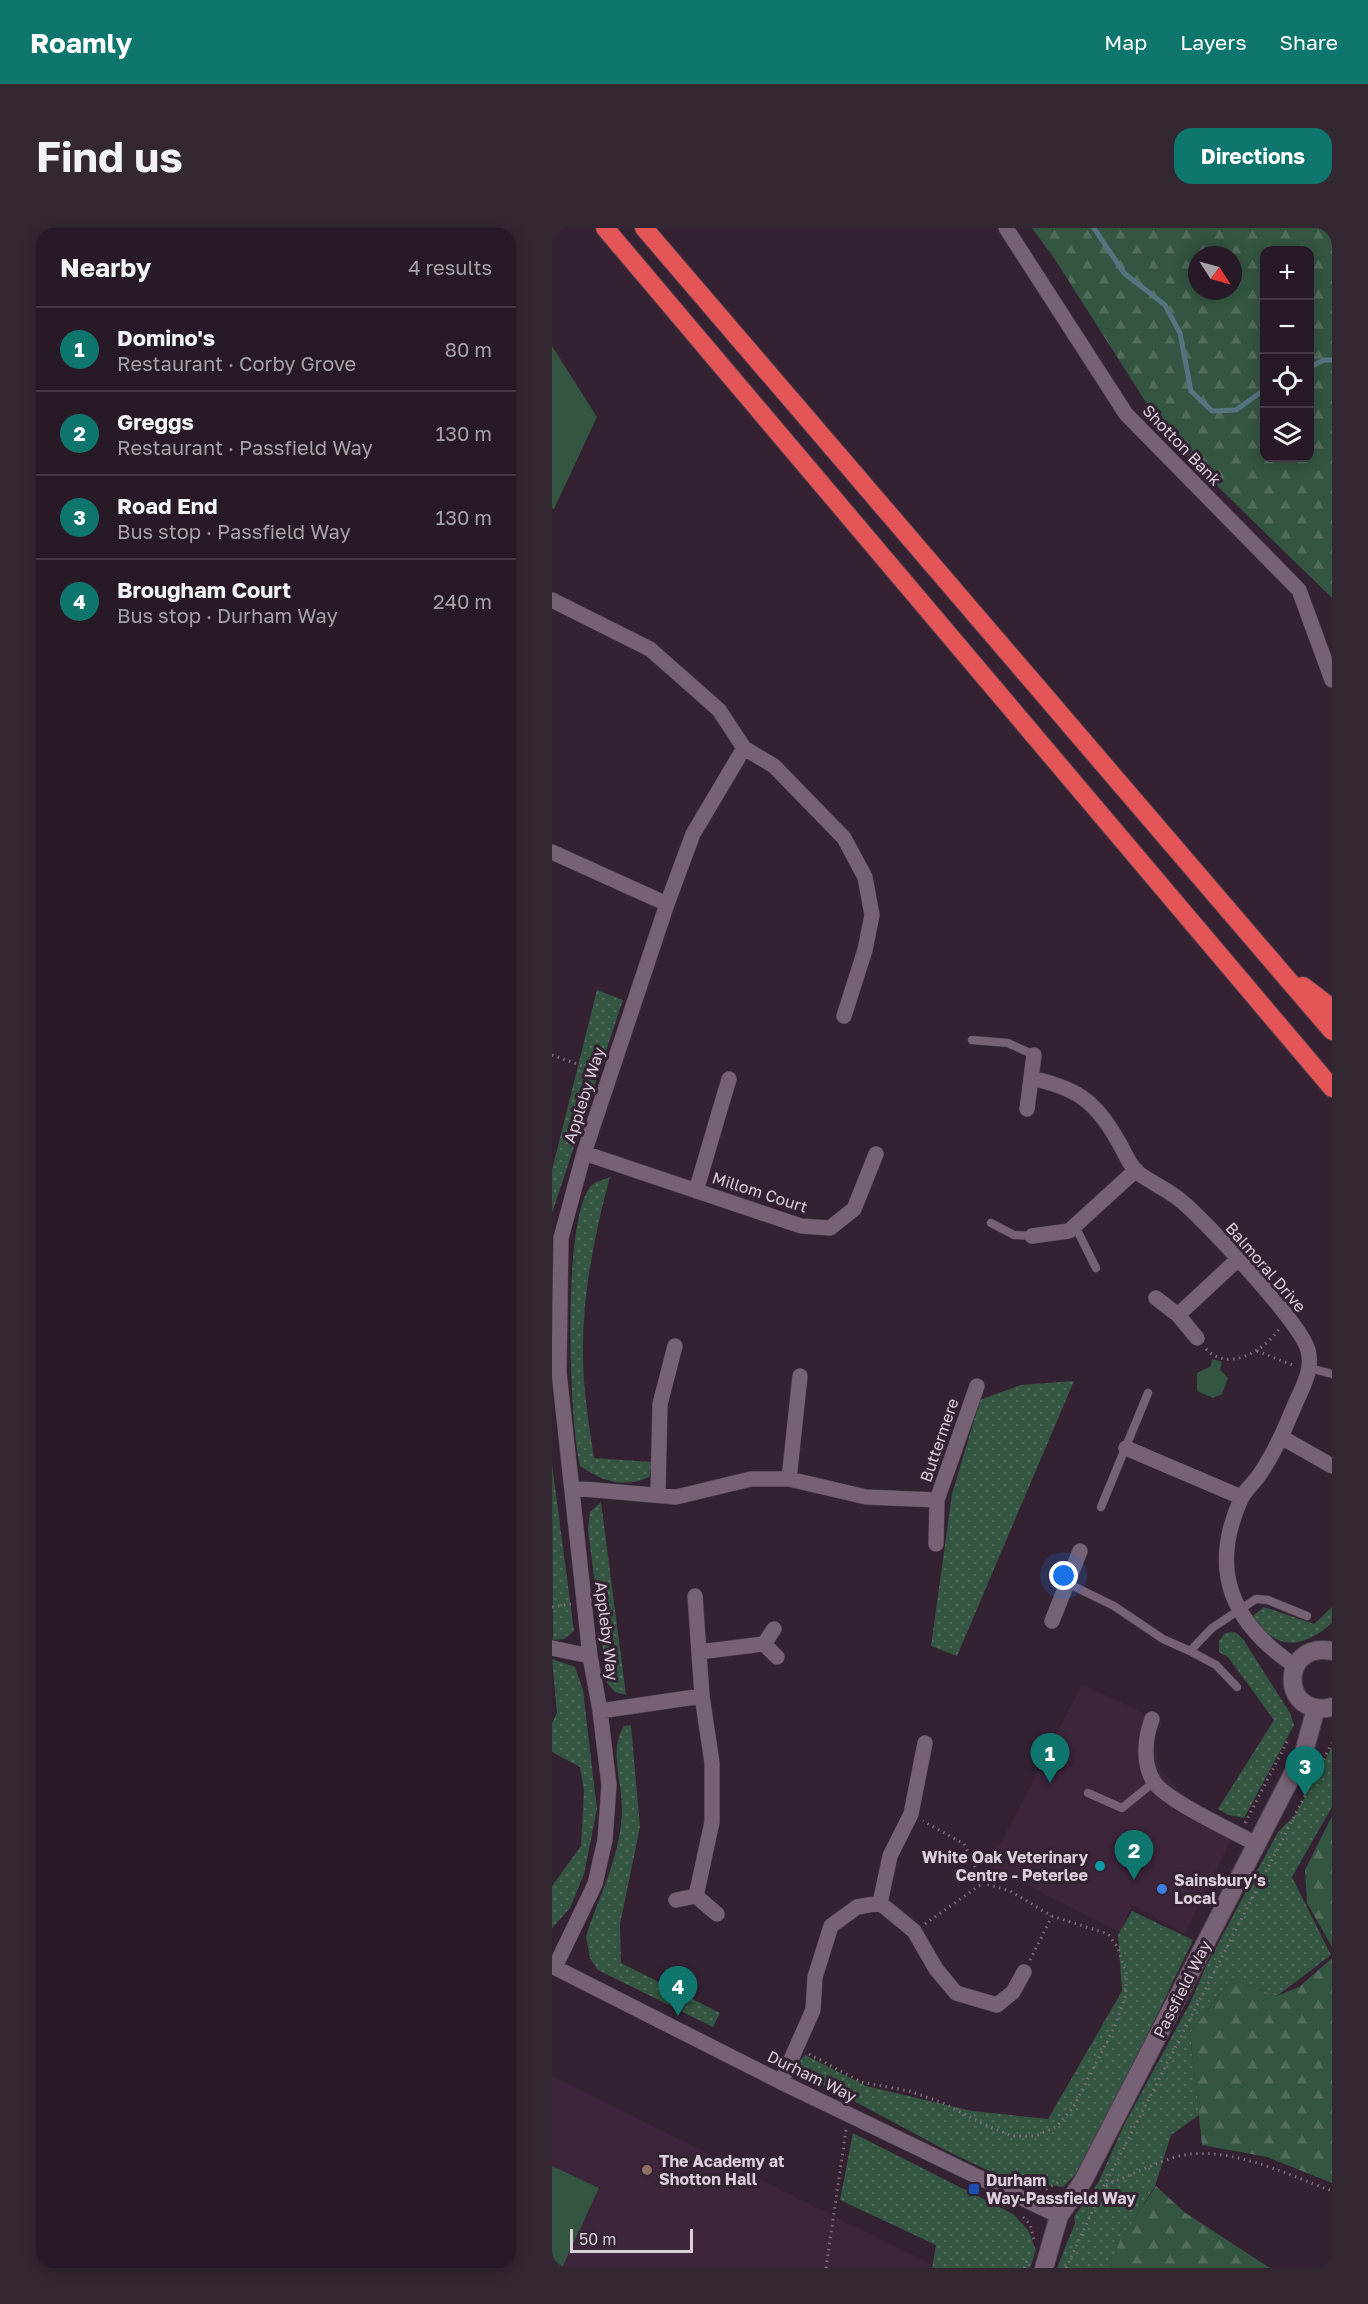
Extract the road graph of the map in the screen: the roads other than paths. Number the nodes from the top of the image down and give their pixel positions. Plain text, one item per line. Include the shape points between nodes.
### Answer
1 (605, 228) edge
2 (644, 228) edge
3 (1006, 228) edge
4 (552, 600) edge
5 (1332, 680) edge
6 (744, 748) junction
7 (552, 852) edge
8 (667, 904) junction
9 (1278, 967) junction
10 (1332, 1008) edge
11 (844, 1016) dead end
12 (1332, 1031) edge
13 (972, 1040) dead end
14 (1034, 1055) joint
15 (1031, 1078) junction
16 (729, 1079) dead end
17 (1332, 1088) edge
18 (1027, 1109) dead end
19 (584, 1153) junction
20 (876, 1154) dead end
21 (1136, 1170) junction
22 (696, 1191) junction
23 (991, 1223) dead end
24 (1075, 1226) junction
25 (557, 1236) edge
26 (1032, 1236) joint
27 (1237, 1260) junction
28 (1096, 1268) dead end
29 (1156, 1298) dead end
30 (1178, 1315) junction
31 (1197, 1338) road end
32 (675, 1346) dead end
33 (1308, 1373) junction
34 (1332, 1374) edge
35 (800, 1376) dead end
36 (977, 1386) dead end
37 (1148, 1393) dead end
38 (1281, 1437) junction
39 (1126, 1448) junction
40 (1332, 1466) edge
41 (789, 1479) junction
42 (572, 1488) junction
43 (658, 1493) junction
44 (1241, 1497) junction
45 (938, 1500) junction
46 (1101, 1507) dead end
47 (936, 1544) dead end
48 (1080, 1551) dead end
49 (1067, 1583) junction
50 (695, 1596) dead end
51 (1239, 1611) junction
52 (1307, 1616) dead end
53 (1052, 1621) dead end
54 (774, 1629) dead end
55 (764, 1644) junction
56 (552, 1648) edge
57 (1190, 1651) junction
58 (1332, 1651) edge
59 (699, 1652) junction
60 (590, 1656) junction
61 (777, 1657) dead end
62 (1295, 1666) junction
63 (1237, 1687) dead end
64 (702, 1696) junction
65 (1324, 1708) edge
66 (600, 1710) junction
67 (1152, 1719) dead end
68 (925, 1743) dead end
69 (1154, 1782) junction
70 (1088, 1793) dead end
71 (1257, 1844) junction
72 (696, 1896) junction
73 (676, 1900) dead end
74 (880, 1903) junction
75 (717, 1914) dead end
76 (554, 1967) edge
77 (1024, 1972) road end
78 (781, 2082) junction
79 (1059, 2216) junction
80 (1044, 2268) edge

1 - 17 highway
2 - 9 highway
3 - 5 street, Shotton Bank via 1126,414 1299,590
4 - 6 street via 650,649 719,710
6 - 8 street, Appleby Way via 693,834
6 - 11 street via 774,766 844,838 865,877 872,915
7 - 8 street
8 - 19 street, Appleby Way
9 - 10 highway
9 - 12 highway
13 - 14 lane via 1008,1043
14 - 15 street
15 - 18 street
15 - 21 street, Balmoral Drive via 1061,1084 1091,1102
16 - 22 street, Millom Court
19 - 22 street, Millom Court
19 - 25 street, Appleby Way
20 - 22 street, Millom Court via 854,1209 830,1228 801,1226
21 - 24 street
21 - 27 street, Balmoral Drive via 1180,1200
23 - 26 lane via 1014,1235
24 - 26 street via 1069,1231
24 - 28 lane
25 - 42 street, Appleby Way via 558,1372
27 - 30 street
27 - 33 street, Balmoral Drive via 1283,1310 1308,1349
29 - 30 street
30 - 31 street
32 - 43 street via 660,1404
33 - 34 lane
33 - 38 street
35 - 41 street
36 - 45 street, Buttermere
37 - 39 lane
38 - 40 street
38 - 44 street via 1260,1474
39 - 44 street
39 - 46 lane
41 - 43 street, Buttermere via 751,1479 676,1497
41 - 45 street, Buttermere via 866,1497
42 - 43 street, Buttermere
42 - 60 street, Appleby Way
44 - 51 street via 1227,1555 1229,1581
45 - 47 street
48 - 49 street
49 - 53 street
49 - 57 lane
50 - 59 street
51 - 52 lane via 1257,1599
51 - 57 lane via 1212,1628
51 - 62 street via 1253,1632
54 - 55 street
55 - 59 street
55 - 61 street
56 - 60 street
57 - 63 lane via 1216,1665
58 - 62 street via 1312,1651
59 - 64 street
60 - 66 street, Appleby Way
62 - 65 street, Passfield Way via 1292,1681 1296,1695 1303,1703
64 - 66 street
64 - 72 street via 712,1763 712,1822
65 - 71 street, Passfield Way
66 - 76 street, Appleby Way via 609,1785 605,1840 594,1884
67 - 69 street via 1146,1734 1146,1757
68 - 74 street via 911,1814 890,1856
69 - 70 lane via 1122,1808
69 - 71 street via 1171,1797
71 - 79 street, Passfield Way via 1083,2181
72 - 73 street
72 - 75 street
74 - 77 street via 914,1931 936,1969 956,1993 997,2005 1013,1992
74 - 78 street via 857,1907 831,1926 815,1977 813,2010
76 - 78 street, Durham Way
78 - 79 street, Durham Way
79 - 80 street, Passfield Way

